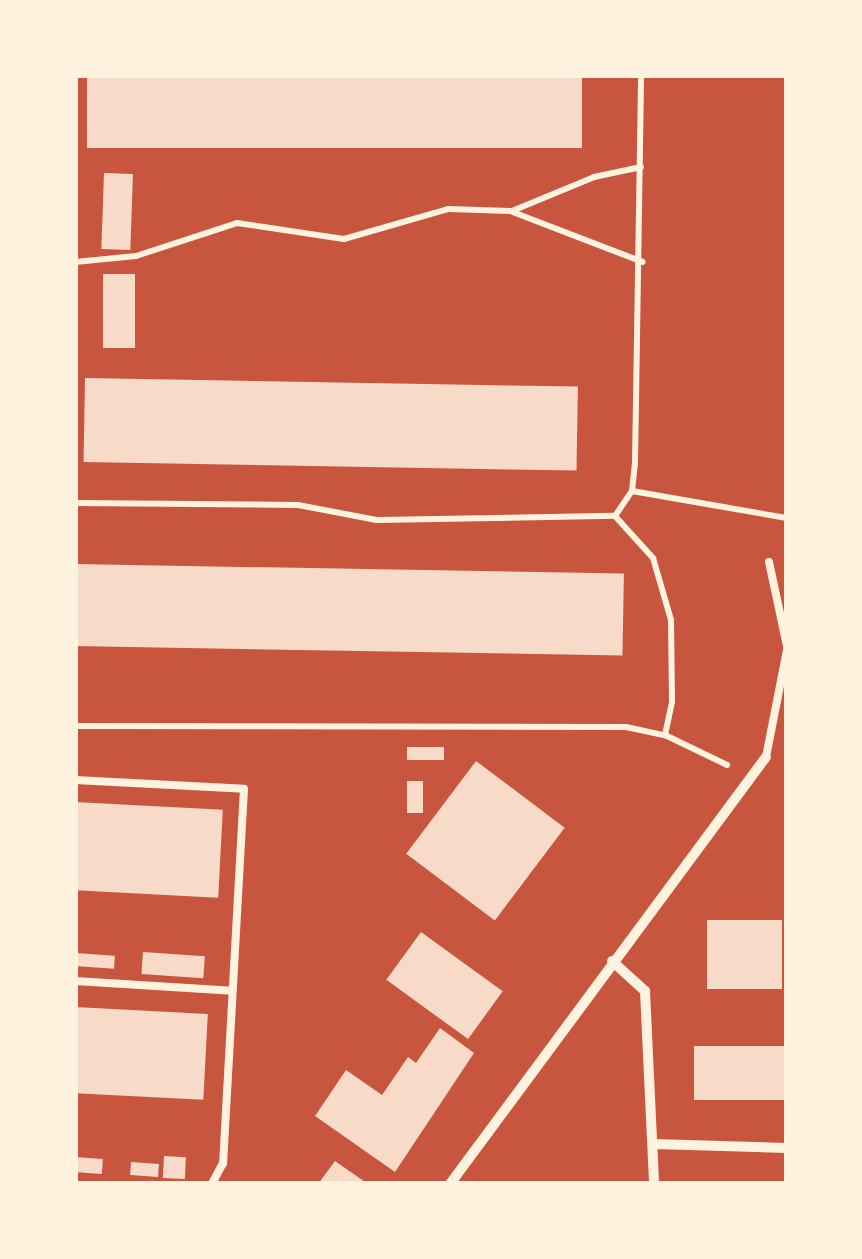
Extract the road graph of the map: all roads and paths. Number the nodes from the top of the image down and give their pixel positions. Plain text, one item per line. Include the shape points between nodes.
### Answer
1 (641, 75) edge
2 (641, 167) junction
3 (510, 211) junction
4 (75, 262) edge
5 (643, 262) junction
6 (632, 491) junction
7 (75, 503) edge
8 (615, 516) junction
9 (787, 518) edge
10 (769, 562) dead end
11 (787, 648) edge
12 (75, 726) edge
13 (664, 734) junction
14 (766, 757) joint
15 (751, 776) junction
16 (75, 780) edge
17 (612, 960) junction
18 (75, 981) edge
19 (232, 991) junction
20 (654, 1144) junction
21 (787, 1148) edge
22 (212, 1184) edge
23 (450, 1184) edge
24 (654, 1184) edge

1 - 2 path
2 - 3 path via 594,177
2 - 5 path
3 - 4 path via 427,211 344,240 237,222 136,256
3 - 5 path
5 - 6 path
6 - 8 path
6 - 9 path
7 - 8 path via 298,505 377,520
8 - 13 path via 653,558 671,620 672,702
10 - 11 lane
11 - 14 lane
12 - 13 path via 626,727
13 - 15 path
14 - 15 street
15 - 17 street
16 - 19 lane via 244,789
17 - 20 street via 645,991
17 - 23 street
18 - 19 lane
19 - 22 lane via 222,1164
20 - 21 street
20 - 24 street

